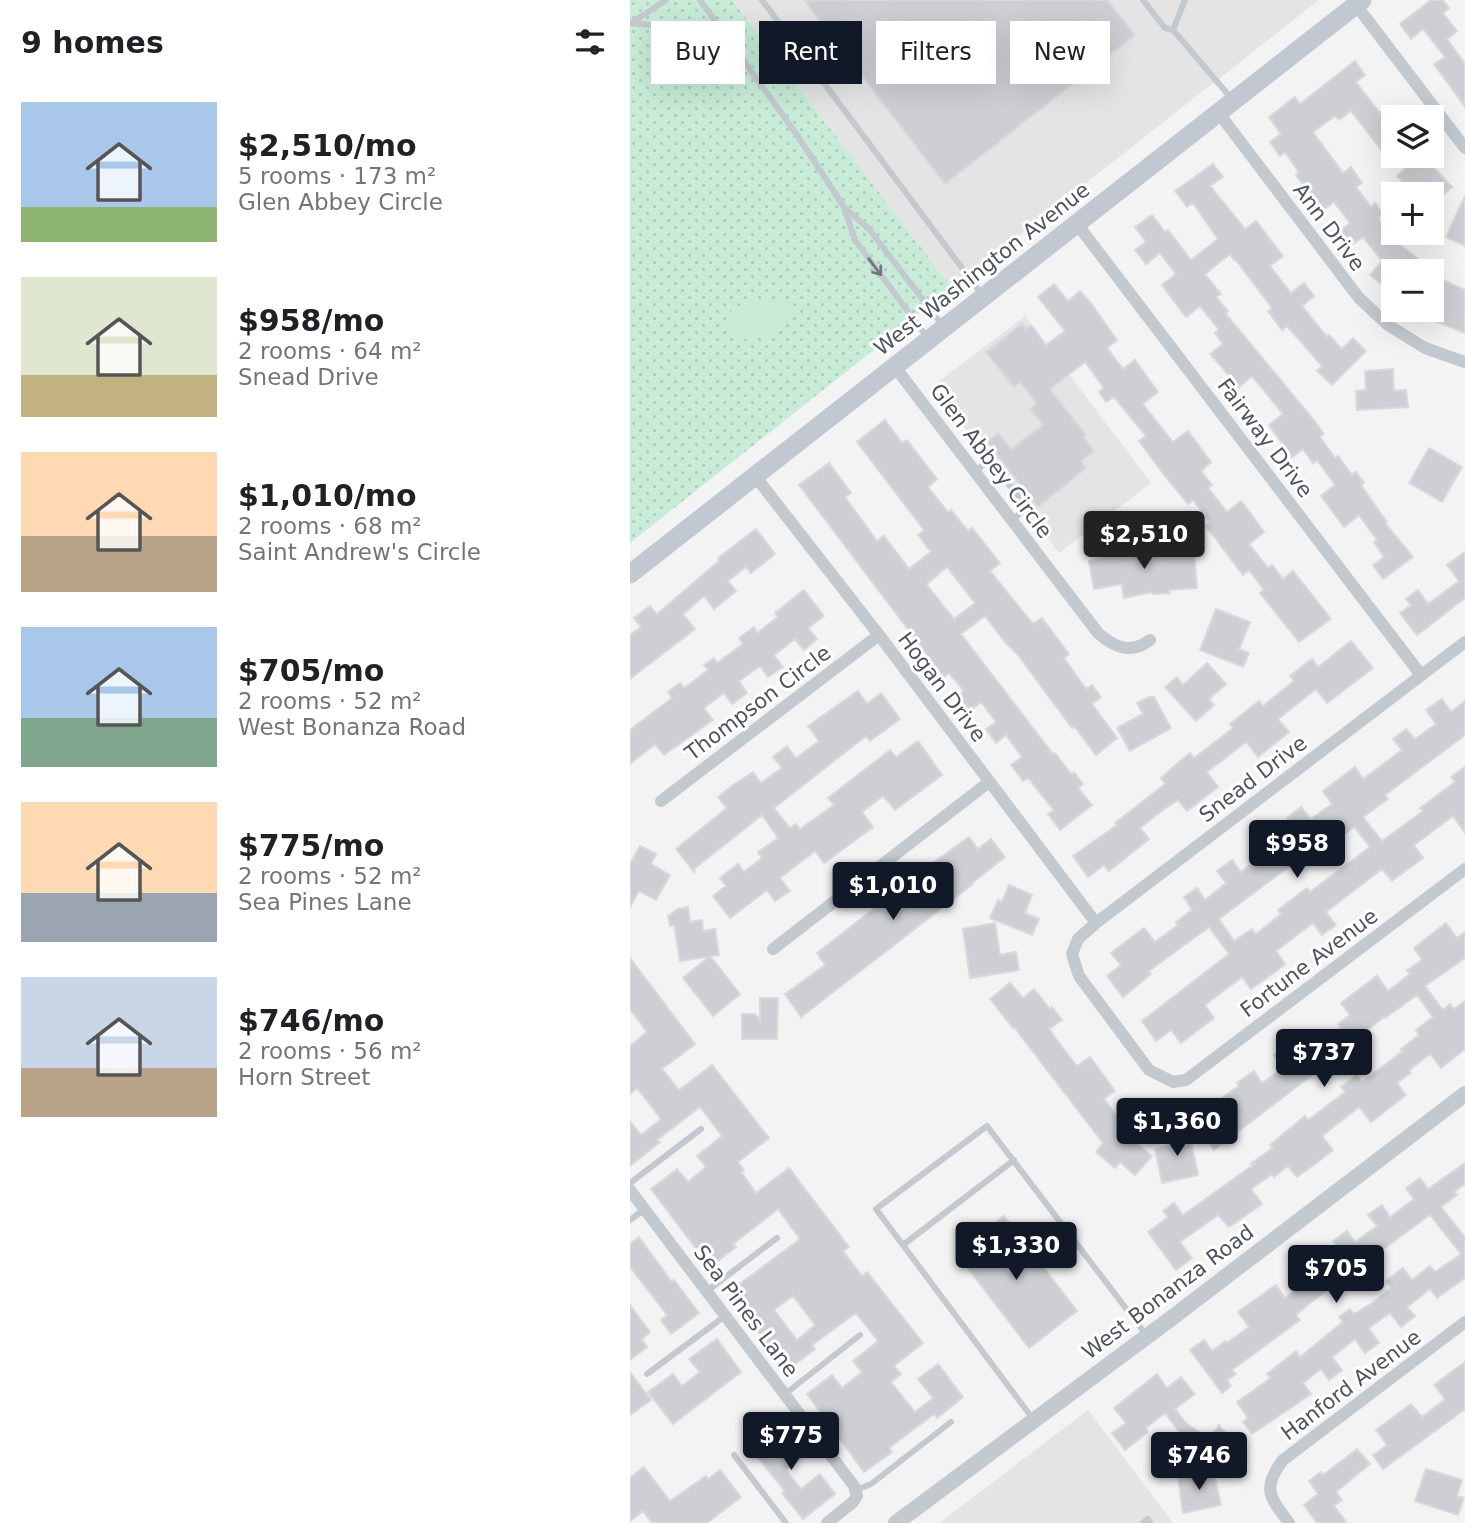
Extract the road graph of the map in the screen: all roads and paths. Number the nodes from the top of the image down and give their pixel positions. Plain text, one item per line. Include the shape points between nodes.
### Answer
1 (666, 0) edge
2 (700, 0) edge
3 (762, 0) edge
4 (1143, 0) edge
5 (1185, 0) edge
6 (1359, 2) edge
7 (631, 23) edge
8 (1173, 30) junction
9 (746, 66) junction
10 (1226, 107) junction
11 (1465, 148) edge
12 (844, 207) junction
13 (1077, 223) junction
14 (984, 297) junction
15 (937, 333) junction
16 (1465, 362) edge
17 (895, 367) junction
18 (975, 471) junction
19 (755, 476) junction
20 (1012, 520) junction
21 (630, 574) edge
22 (878, 635) junction
23 (1150, 640) dead end
24 (1465, 642) edge
25 (1421, 676) junction
26 (989, 782) junction
27 (661, 801) dead end
28 (1465, 869) edge
29 (1096, 923) junction
30 (773, 949) dead end
31 (1072, 954) joint
32 (1465, 1094) edge
33 (701, 1129) dead end
34 (1014, 1160) junction
35 (630, 1183) edge
36 (630, 1190) edge
37 (645, 1209) junction
38 (630, 1220) edge
39 (777, 1238) dead end
40 (903, 1245) junction
41 (707, 1291) junction
42 (726, 1316) junction
43 (1465, 1322) edge
44 (860, 1335) dead end
45 (1147, 1336) junction
46 (647, 1374) dead end
47 (785, 1394) junction
48 (1033, 1419) junction
49 (951, 1422) dead end
50 (734, 1455) dead end
51 (856, 1490) junction
52 (786, 1523) edge
53 (827, 1523) edge
54 (896, 1523) edge
55 (1143, 1523) edge
56 (1150, 1523) edge
57 (1289, 1523) edge

1 - 7 lane
2 - 9 lane
3 - 14 lane
4 - 8 lane via 1165,28
5 - 8 lane
6 - 10 main road, West Washington Avenue
6 - 11 street
7 - 9 lane via 704,34
8 - 10 lane
9 - 12 lane
10 - 13 main road, West Washington Avenue
10 - 16 street, Ann Drive via 1359,298 1388,325 1425,348
12 - 15 lane via 869,229
12 -> 15 lane via 855,240
13 - 14 main road, West Washington Avenue
13 - 25 street, Fairway Drive
14 - 15 main road, West Washington Avenue
15 - 17 main road, West Washington Avenue
17 - 18 street, Glen Abbey Circle
17 - 19 main road, West Washington Avenue
18 - 20 street, Glen Abbey Circle
18 - 20 lane via 990,460 1027,508
19 - 21 main road, West Washington Avenue
19 - 22 street, Hogan Drive
20 - 23 street, Glen Abbey Circle via 1098,633 1111,644 1128,649
22 - 26 street, Hogan Drive
22 - 27 street, Thompson Circle
24 - 25 street, Snead Drive
25 - 29 street, Snead Drive
26 - 29 street, Hogan Drive
26 - 30 street
28 - 31 street, Fortune Avenue via 1186,1080 1173,1082 1149,1070 1079,976
29 - 31 street, Snead Drive via 1078,939
32 - 45 street, West Bonanza Road
33 - 35 lane
34 - 40 lane
34 - 40 lane via 987,1126 876,1209
34 - 45 lane
36 - 37 street, Sea Pines Lane
37 - 38 lane
37 - 41 street, Sea Pines Lane
39 - 41 lane
40 - 48 lane
41 - 42 street, Sea Pines Lane
42 - 46 lane
42 - 47 street, Sea Pines Lane
43 - 57 street, Hanford Avenue via 1283,1460 1270,1485 1271,1499
44 - 47 lane
45 - 48 street, West Bonanza Road
47 - 51 street, Sea Pines Lane
48 - 54 street, West Bonanza Road
49 - 51 lane via 871,1484
50 - 52 lane
51 - 53 street via 853,1502
55 - 56 lane

